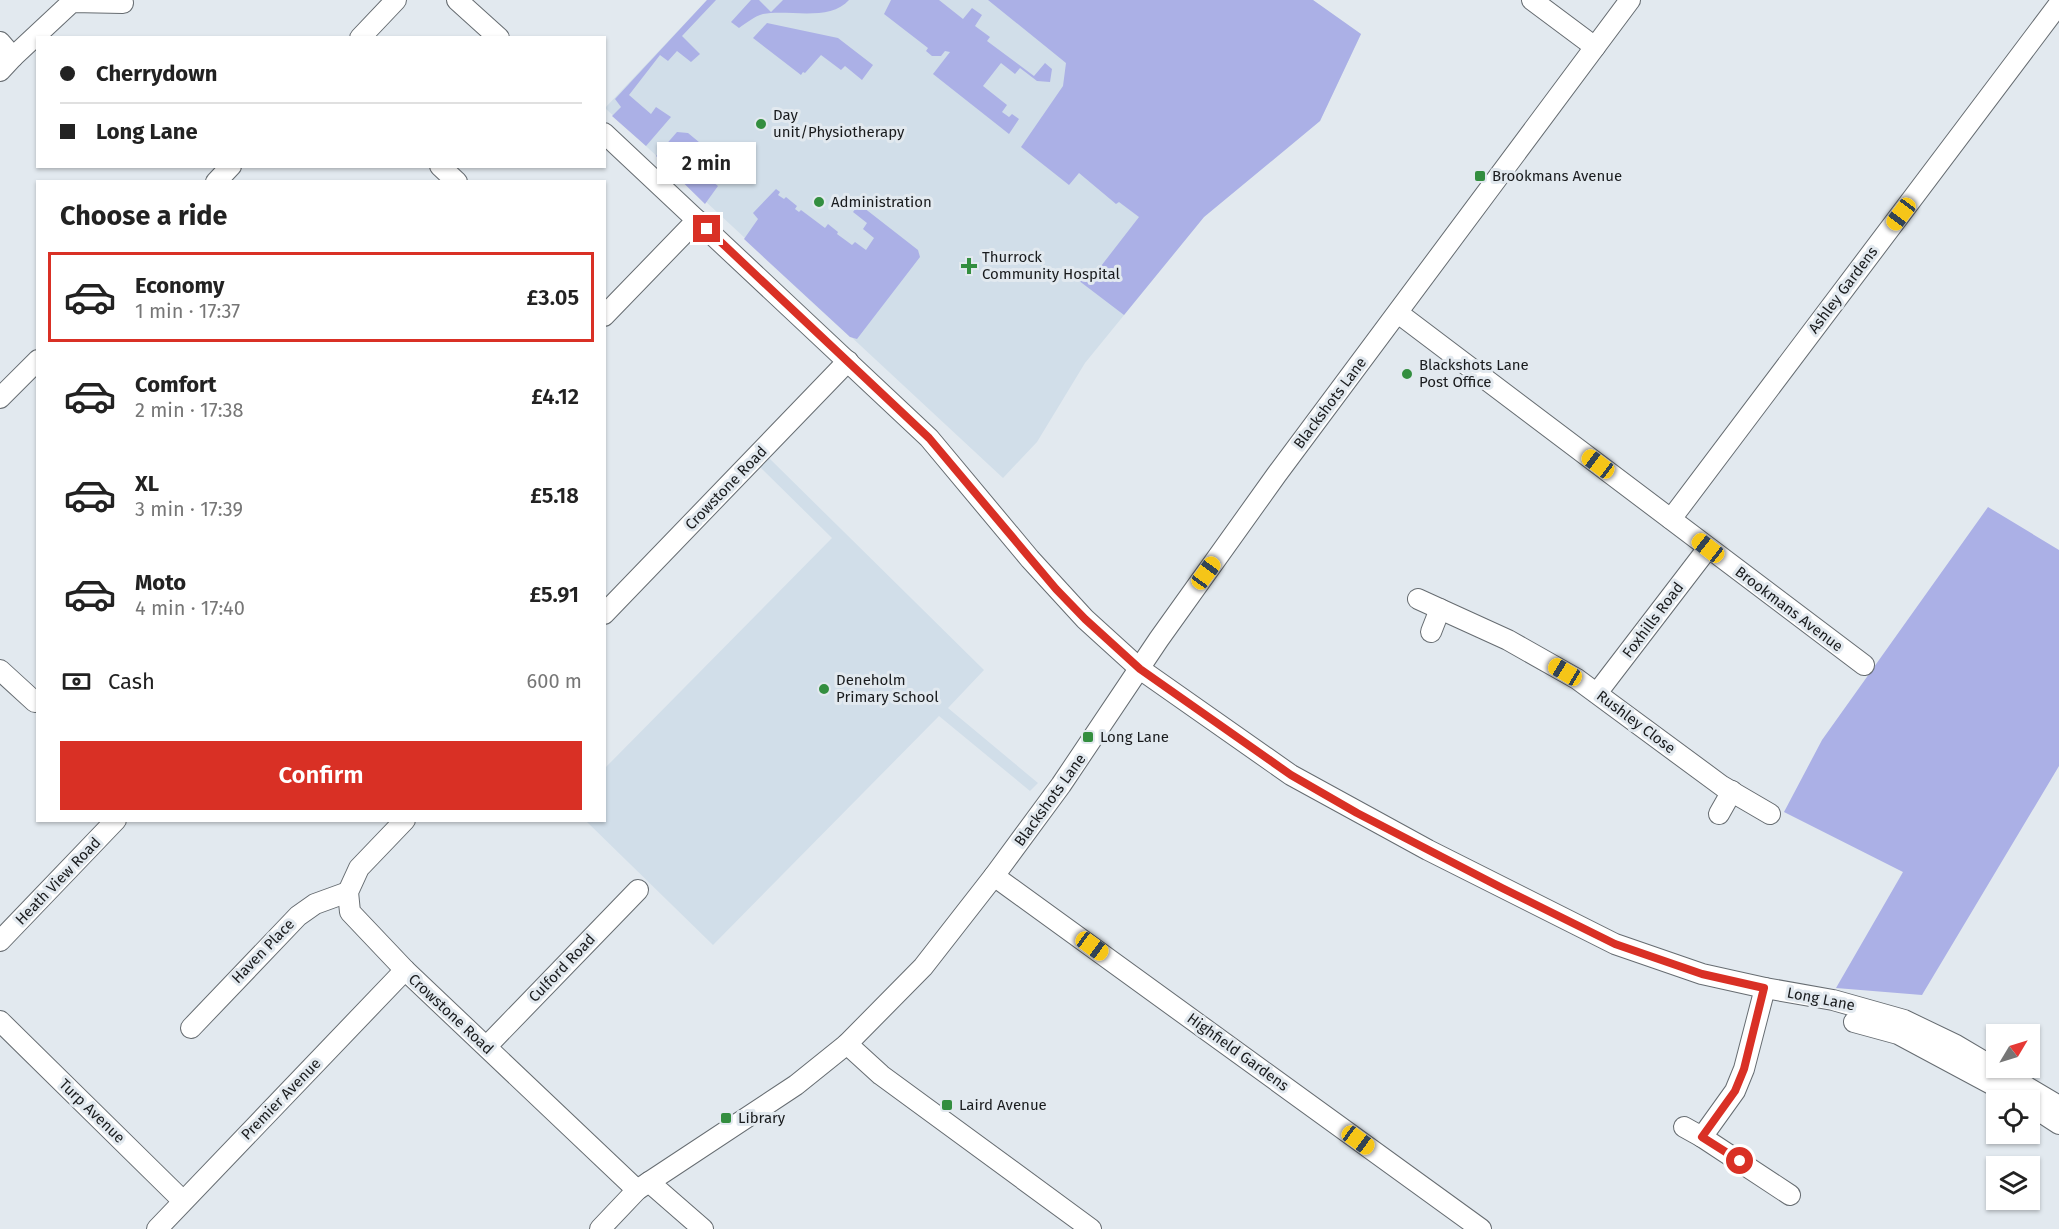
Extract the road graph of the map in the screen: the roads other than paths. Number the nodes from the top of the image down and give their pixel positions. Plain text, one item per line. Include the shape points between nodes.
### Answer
1 (396, 0) edge
2 (457, 0) edge
3 (1532, 0) edge
4 (1630, 0) edge
5 (123, 3) dead end
6 (2059, 4) edge
7 (36, 36) edge
8 (36, 36) edge
9 (362, 36) edge
10 (497, 36) edge
11 (0, 42) edge
12 (1595, 46) junction
13 (7, 64) edge
14 (606, 135) edge
15 (229, 168) edge
16 (442, 168) edge
17 (218, 180) edge
18 (455, 180) edge
19 (697, 220) junction
20 (1398, 313) junction
21 (606, 314) edge
22 (848, 361) junction
23 (36, 362) edge
24 (0, 397) edge
25 (1671, 519) junction
26 (1708, 548) junction
27 (1418, 599) dead end
28 (1440, 609) junction
29 (606, 612) edge
30 (1431, 632) dead end
31 (1864, 665) dead end
32 (1140, 669) junction
33 (0, 670) edge
34 (1597, 693) junction
35 (35, 702) dead end
36 (1732, 791) junction
37 (1719, 813) dead end
38 (1770, 814) dead end
39 (114, 822) edge
40 (403, 822) edge
41 (994, 876) junction
42 (638, 890) dead end
43 (348, 892) junction
44 (0, 941) edge
45 (405, 970) junction
46 (1764, 988) junction
47 (0, 1021) edge
48 (1854, 1022) dead end
49 (1901, 1027) junction
50 (191, 1028) dead end
51 (847, 1044) junction
52 (487, 1046) junction
53 (2009, 1085) junction
54 (2013, 1090) edge
55 (2049, 1110) edge
56 (1684, 1127) dead end
57 (1702, 1137) junction
58 (643, 1186) junction
59 (1790, 1195) dead end
60 (183, 1201) junction
61 (157, 1229) edge
62 (600, 1229) edge
63 (703, 1229) edge
64 (1091, 1229) edge
65 (1481, 1229) edge

1 - 9 street
2 - 10 street
3 - 12 street
4 - 12 street, Blackshots Lane
5 - 8 street via 72,2
6 - 25 street, Ashley Gardens
7 - 13 street
11 - 13 street
12 - 20 street, Blackshots Lane
14 - 19 street, Long Lane
15 - 17 street
16 - 18 street
19 - 21 street
19 - 22 street, Long Lane
20 - 25 street, Brookmans Avenue
20 - 32 street, Blackshots Lane via 1277,474
22 - 29 street, Crowstone Road
22 - 32 street, Long Lane via 929,438 1056,589
23 - 24 street
25 - 26 street, Brookmans Avenue
26 - 31 street, Brookmans Avenue
26 - 34 street, Foxhills Road
27 - 28 street, Rushley Close
28 - 30 street
28 - 34 street, Rushley Close via 1508,640
32 - 41 street, Blackshots Lane
32 - 46 street, Long Lane via 1291,775 1459,866 1615,944 1702,974
33 - 35 street
34 - 36 street, Rushley Close
36 - 37 street
36 - 38 street, Rushley Close
39 - 44 street, Heath View Road
40 - 43 street via 359,868
41 - 51 street, Blackshots Lane via 923,967
41 - 65 street, Highfield Gardens
42 - 52 street, Culford Road
43 - 45 street, Crowstone Road via 350,912
43 - 50 street, Haven Place via 315,904 298,916
45 - 52 street, Crowstone Road
45 - 60 street, Premier Avenue
46 - 49 street, Long Lane via 1833,1000
46 - 57 street via 1735,1091
47 - 60 street, Turp Avenue
48 - 49 street
49 - 53 street, Long Lane via 1956,1045
51 - 58 street, Blackshots Lane via 796,1085
51 - 64 street via 881,1075
52 - 58 street, Crowstone Road
53 - 54 street
53 - 55 street, Long Lane
56 - 57 street
57 - 59 street
58 - 62 street, Blackshots Lane
58 - 63 street, Crowstone Road
60 - 61 street, Premier Avenue

